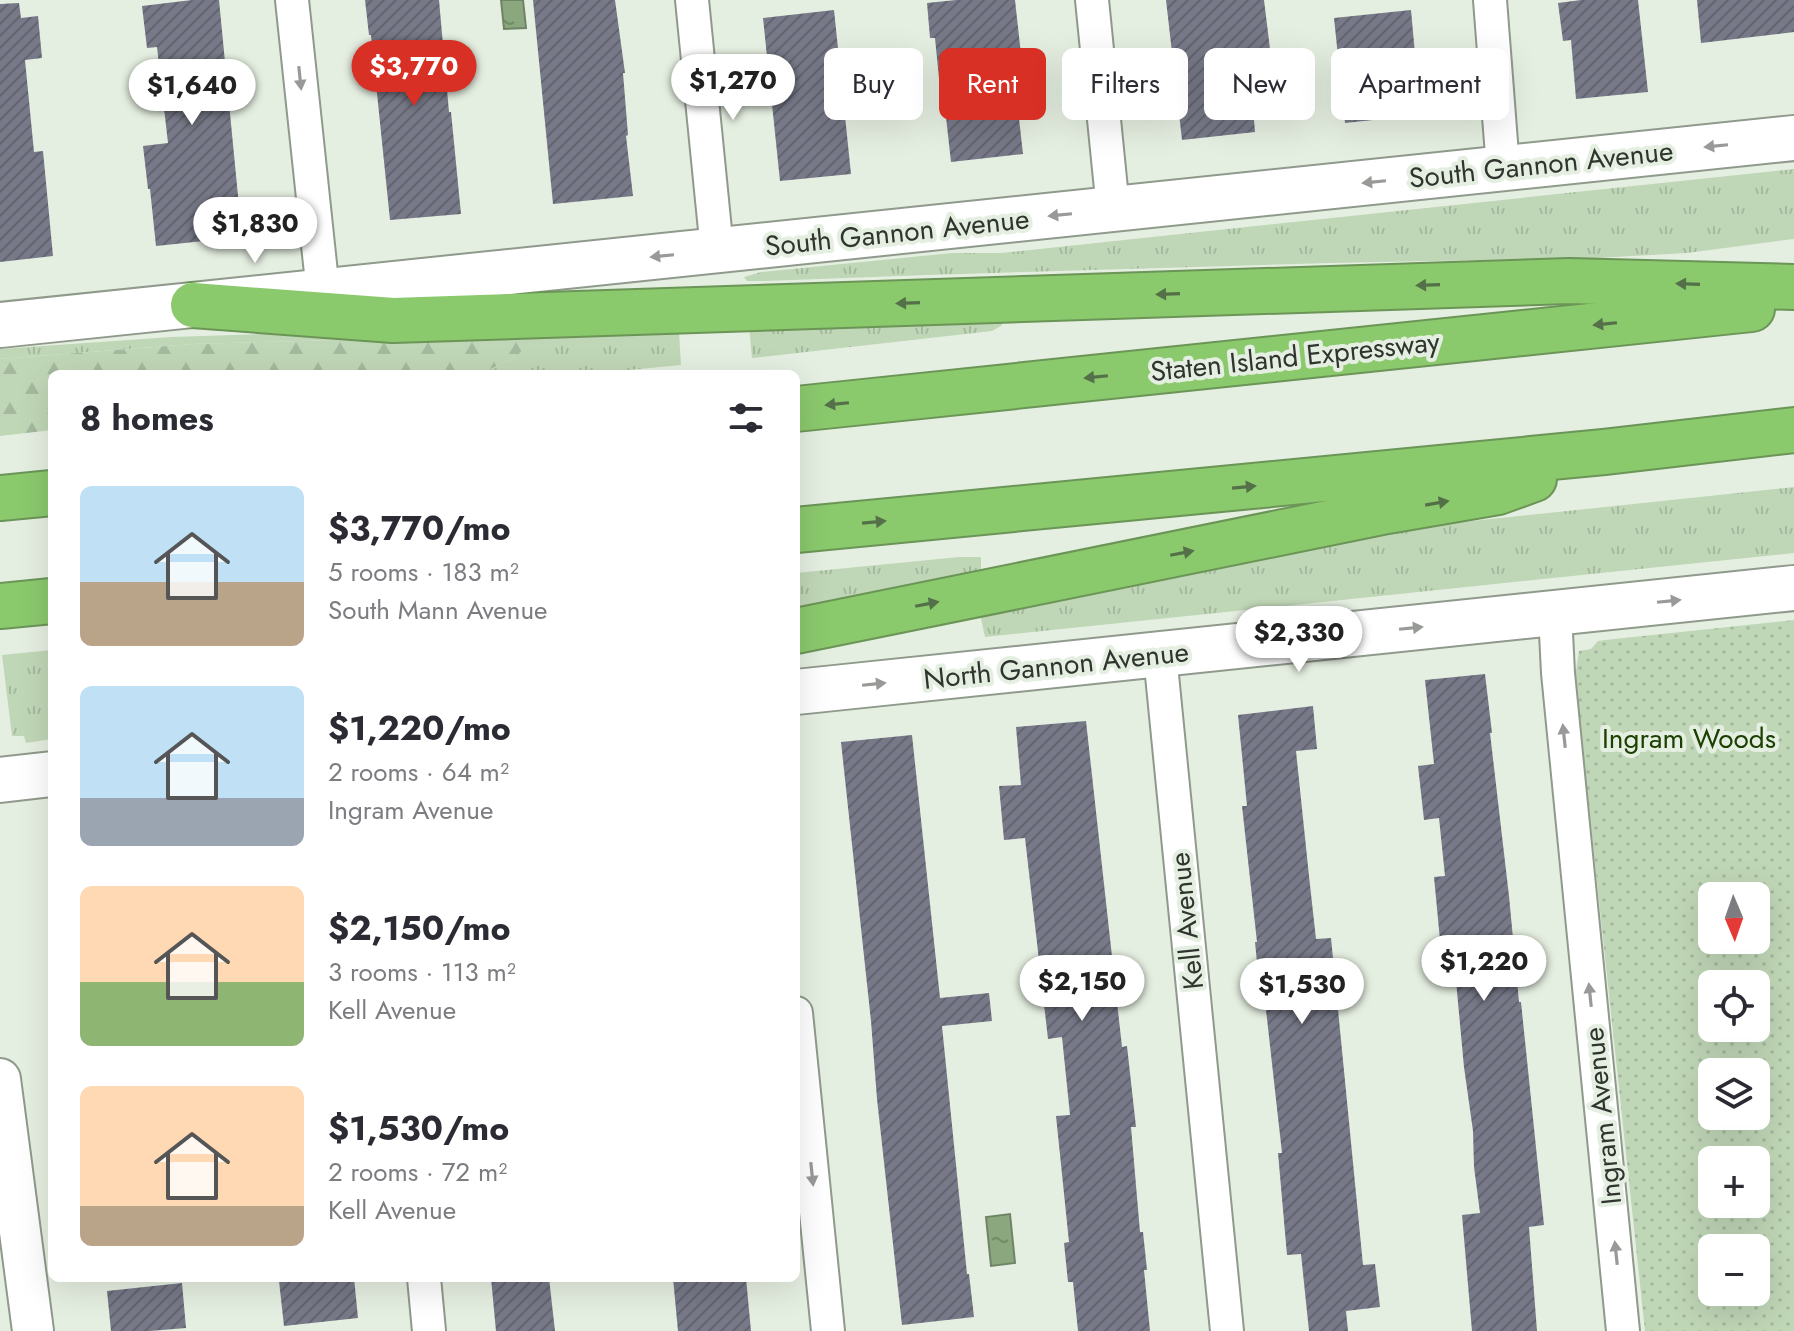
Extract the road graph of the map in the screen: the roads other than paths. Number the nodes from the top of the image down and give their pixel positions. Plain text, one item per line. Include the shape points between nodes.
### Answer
1 (292, 0) edge
2 (692, 0) edge
3 (1092, 0) edge
4 (1490, 0) edge
5 (1794, 138) edge
6 (1503, 168) junction
7 (1113, 209) junction
8 (717, 250) junction
9 (1794, 287) edge
10 (323, 292) junction
11 (1794, 304) edge
12 (193, 305) junction
13 (0, 325) edge
14 (800, 409) edge
15 (1794, 430) edge
16 (1604, 452) junction
17 (48, 493) edge
18 (0, 498) edge
19 (800, 530) edge
20 (1794, 588) edge
21 (48, 601) edge
22 (0, 606) edge
23 (1555, 613) junction
24 (800, 630) edge
25 (1160, 655) junction
26 (800, 692) edge
27 (48, 774) edge
28 (0, 780) edge
29 (800, 1053) edge
30 (0, 1079) edge
31 (424, 1282) edge
32 (33, 1331) edge
33 (429, 1331) edge
34 (828, 1331) edge
35 (1227, 1331) edge
36 (1623, 1331) edge

1 -> 10 street
2 - 8 street
3 - 7 street
4 - 6 street
5 -> 6 main road, South Gannon Avenue
6 -> 7 main road, South Gannon Avenue
7 -> 8 main road, South Gannon Avenue
8 -> 10 main road, South Gannon Avenue
9 -> 12 highway via 1569,281 393,320
10 - 12 main road, South Gannon Avenue
11 -> 14 highway, Staten Island Expressway
12 - 13 main road, South Gannon Avenue
15 - 16 highway
19 -> 16 highway
24 -> 16 highway via 1498,492
17 - 18 highway
23 -> 20 main road, North Gannon Avenue
21 - 22 highway
25 -> 23 main road, North Gannon Avenue
36 -> 23 street, Ingram Avenue
26 -> 25 main road, North Gannon Avenue
25 - 35 street, Kell Avenue
27 - 28 main road
29 -> 34 street
30 - 32 street
31 - 33 street

